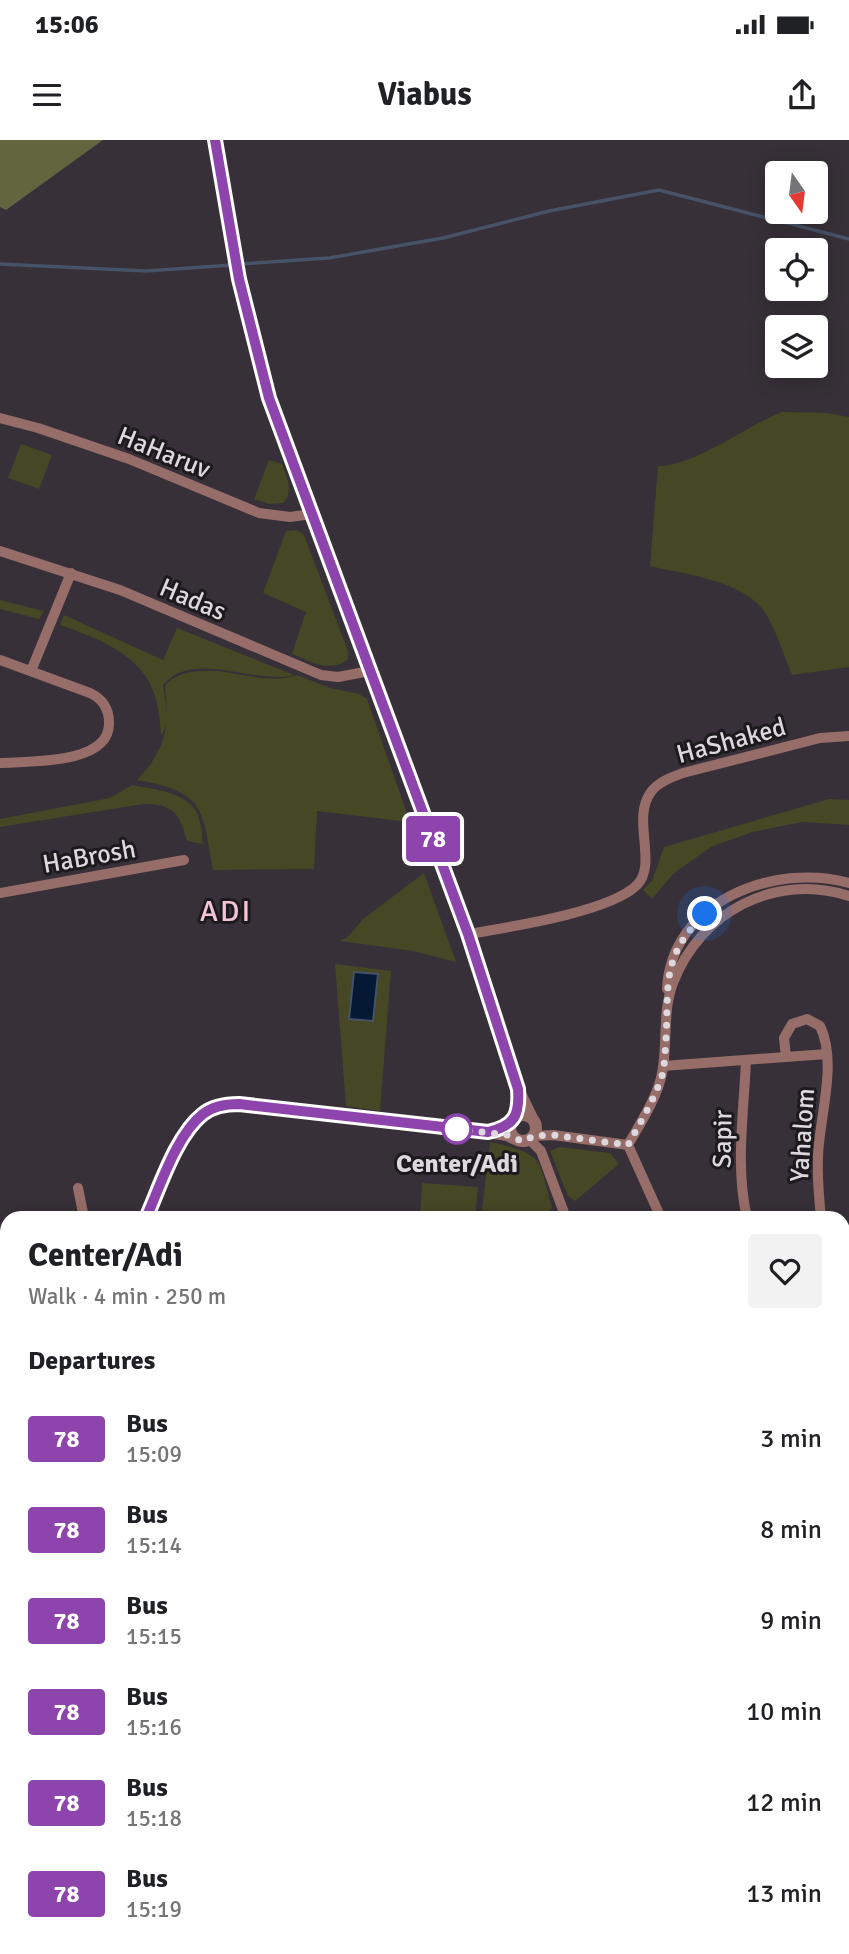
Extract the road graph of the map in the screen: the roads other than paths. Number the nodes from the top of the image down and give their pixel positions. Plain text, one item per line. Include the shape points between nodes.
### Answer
1 (215, 140) edge
2 (0, 418) edge
3 (312, 514) junction
4 (0, 551) edge
5 (71, 573) junction
6 (0, 660) edge
7 (31, 671) junction
8 (370, 671) junction
9 (849, 736) edge
10 (0, 763) edge
11 (184, 860) dead end
12 (849, 883) edge
13 (0, 893) edge
14 (849, 896) edge
15 (468, 934) junction
16 (668, 1007) junction
17 (827, 1054) junction
18 (786, 1057) junction
19 (746, 1060) junction
20 (663, 1066) junction
21 (518, 1089) junction
22 (513, 1119) junction
23 (533, 1130) junction
24 (488, 1132) junction
25 (515, 1139) junction
26 (628, 1145) junction
27 (78, 1188) dead end
28 (83, 1211) edge
29 (149, 1211) edge
30 (564, 1211) edge
31 (659, 1211) edge
32 (745, 1211) edge
33 (821, 1211) edge
34 (0, 1379) edge
35 (0, 1392) edge

1 - 3 street via 239,279 269,398
2 - 3 street, HaHaruv via 130,459 259,513
3 - 8 street
4 - 5 street, Hadas
5 - 7 street
5 - 8 street, Hadas via 321,675
6 - 7 street
7 - 10 street via 98,697 107,707 109,729 96,747 84,754
8 - 15 street
9 - 15 street, HaShaked via 820,738 667,780 651,791 645,806 644,876 627,894 566,914
11 - 13 street, HaBrosh
12 - 16 street via 795,876 737,891 719,903 692,927 677,949 667,986
14 - 16 street via 796,889 759,896 734,908 691,948 672,986
15 - 21 street
16 - 20 street
17 - 18 street, Yahalom
17 - 18 street, Yahalom via 820,1026 807,1019 787,1030
17 - 33 street, Yahalom via 818,1157
18 - 19 street
19 - 20 street
19 - 32 street, Sapir via 742,1152
20 - 26 street
21 - 22 street
21 - 23 street
22 - 23 street via 526,1115
22 - 24 street via 502,1129
22 - 25 street via 510,1131
23 - 25 street
23 - 26 street
23 - 30 street
24 - 25 street
24 - 29 street via 225,1104 203,1114 182,1138
26 - 31 street
27 - 28 street
34 - 35 street

